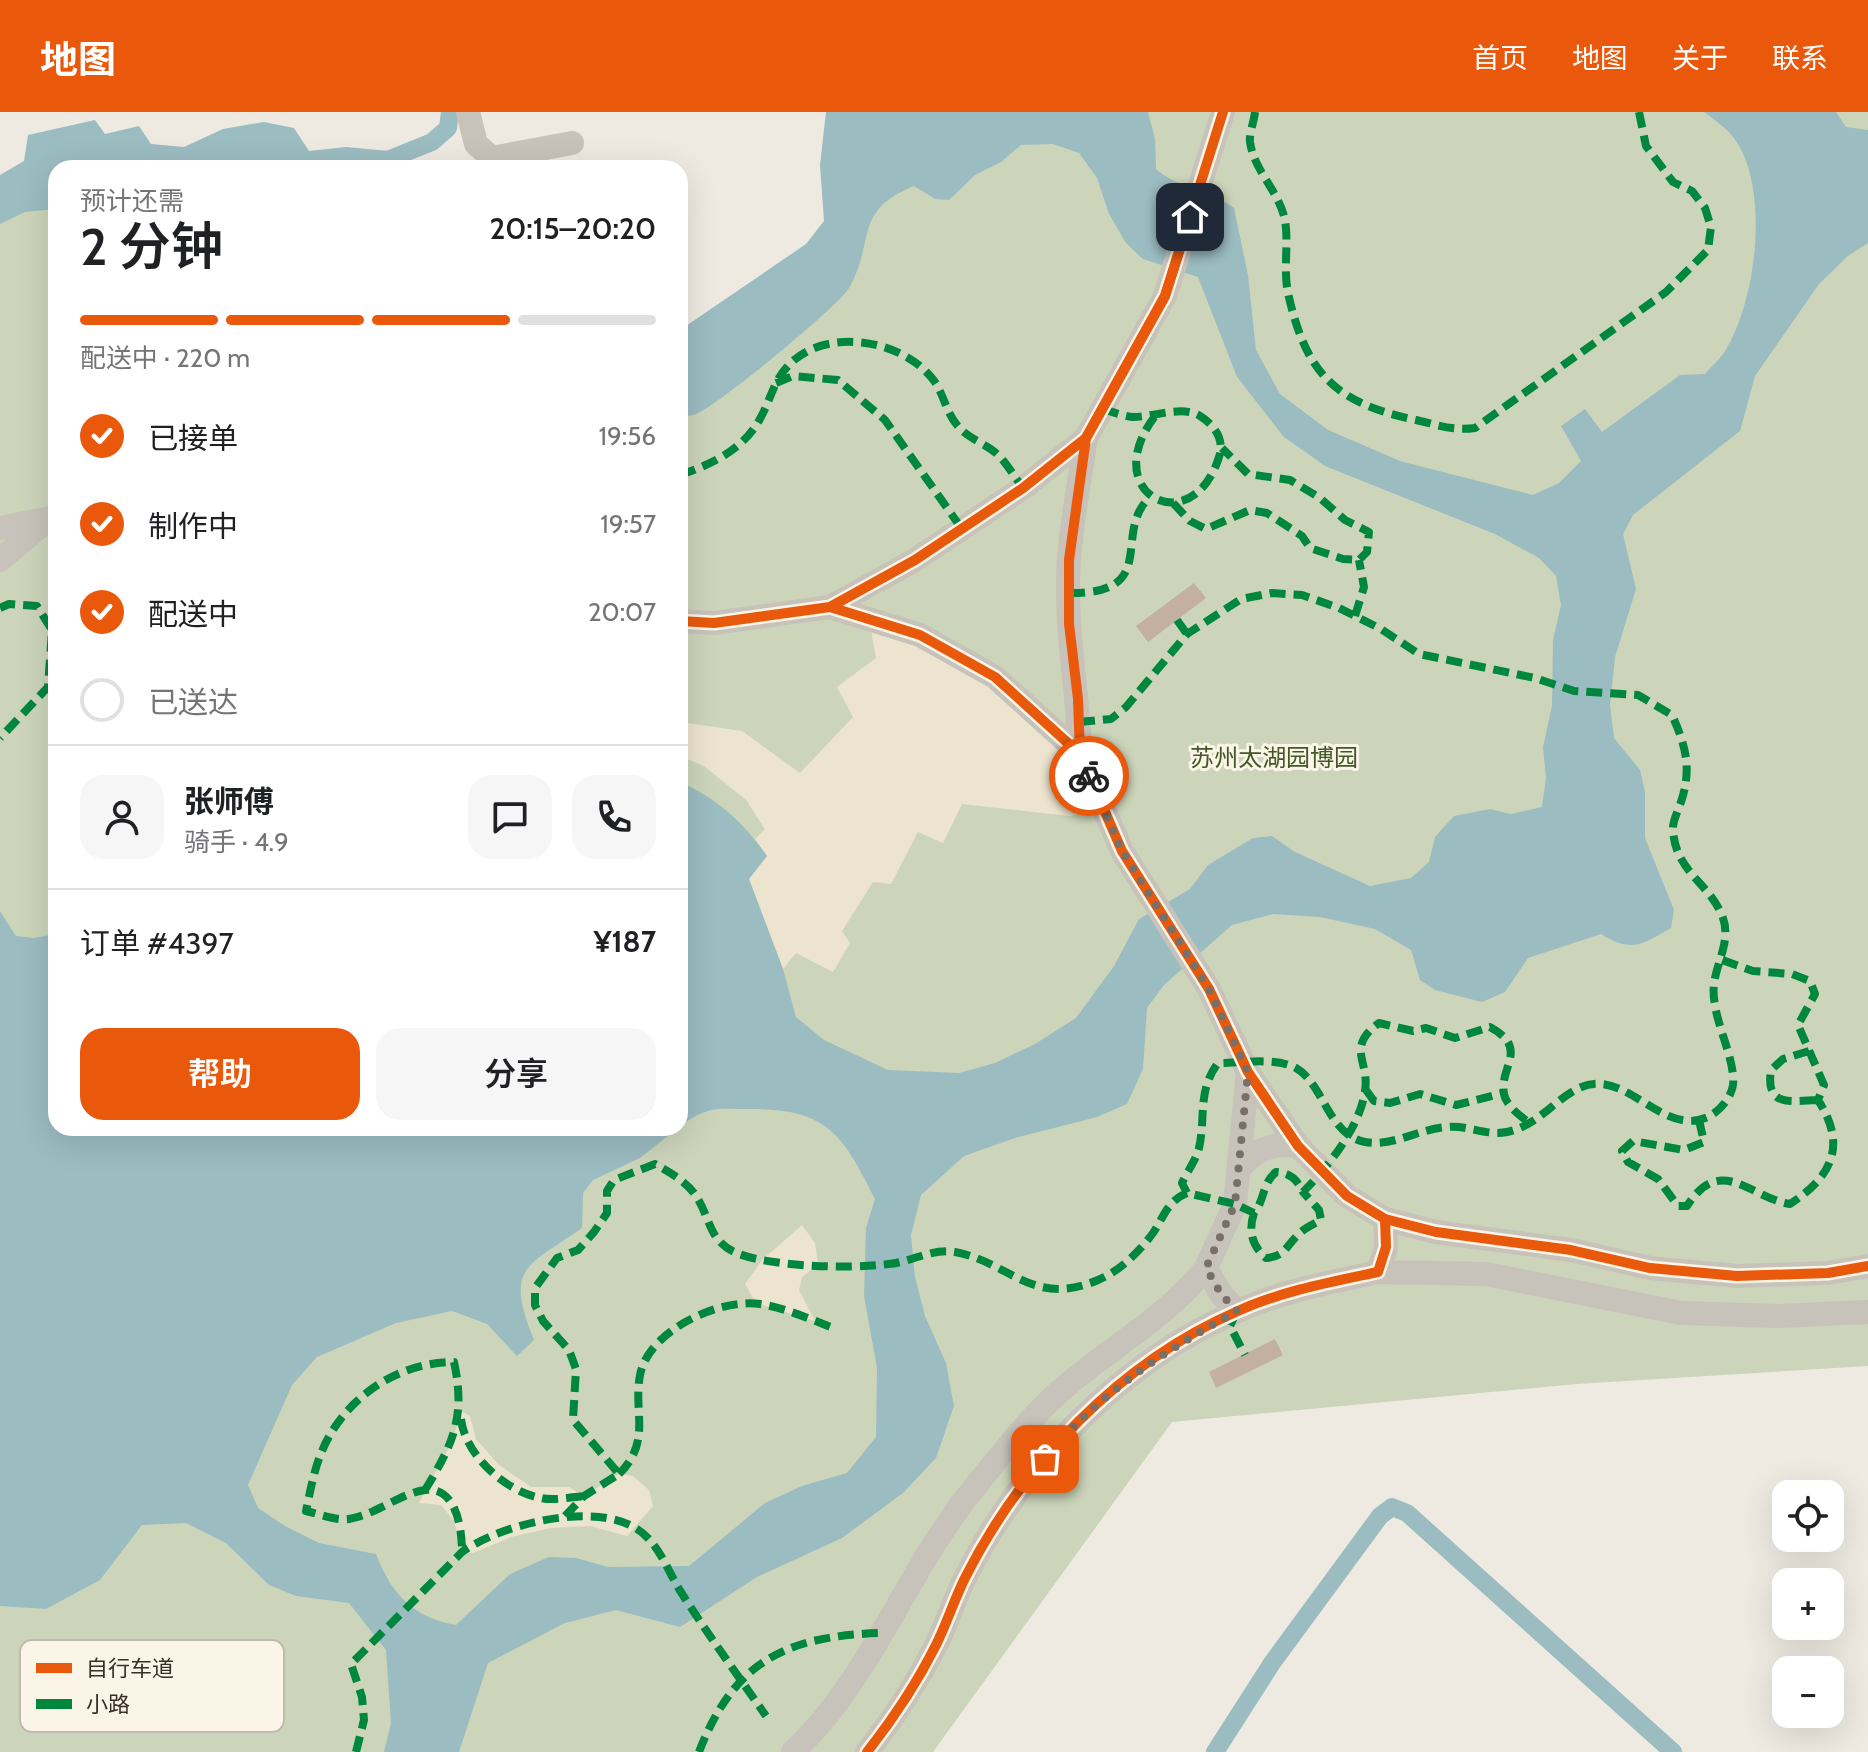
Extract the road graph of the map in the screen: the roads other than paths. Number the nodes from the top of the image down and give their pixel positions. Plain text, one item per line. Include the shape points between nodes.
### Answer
1 (468, 112) edge
2 (1223, 112) edge
3 (572, 143) dead end
4 (1086, 438) junction
5 (48, 517) edge
6 (48, 520) edge
7 (0, 528) edge
8 (0, 560) edge
9 (830, 607) junction
10 (688, 621) edge
11 (1080, 754) junction
12 (1248, 1072) junction
13 (1298, 1146) junction
14 (1241, 1166) junction
15 (1385, 1219) junction
16 (1868, 1266) edge
17 (1206, 1268) junction
18 (1378, 1272) junction
19 (1237, 1311) junction
20 (1868, 1312) edge
21 (793, 1752) edge
22 (867, 1752) edge

1 - 3 street via 476,144 492,158
2 - 4 street via 1165,296
4 - 9 street via 927,552
4 - 11 street via 1069,560
5 - 7 street
6 - 8 street
9 - 10 street via 714,623
9 - 11 street via 920,635 995,677
11 - 12 street via 1122,851 1209,989
12 - 13 street
12 - 14 street
13 - 14 street via 1277,1144 1257,1151
13 - 15 street via 1347,1196
14 - 17 street via 1235,1204
15 - 16 street via 1650,1268 1737,1276
15 - 18 street via 1386,1247
17 - 19 street
17 - 21 street via 1149,1325 1057,1394 972,1490 839,1702
18 - 19 street
18 - 20 street via 1486,1274 1681,1313
19 - 22 street via 1169,1349 1062,1438 1011,1501 965,1578 935,1647

